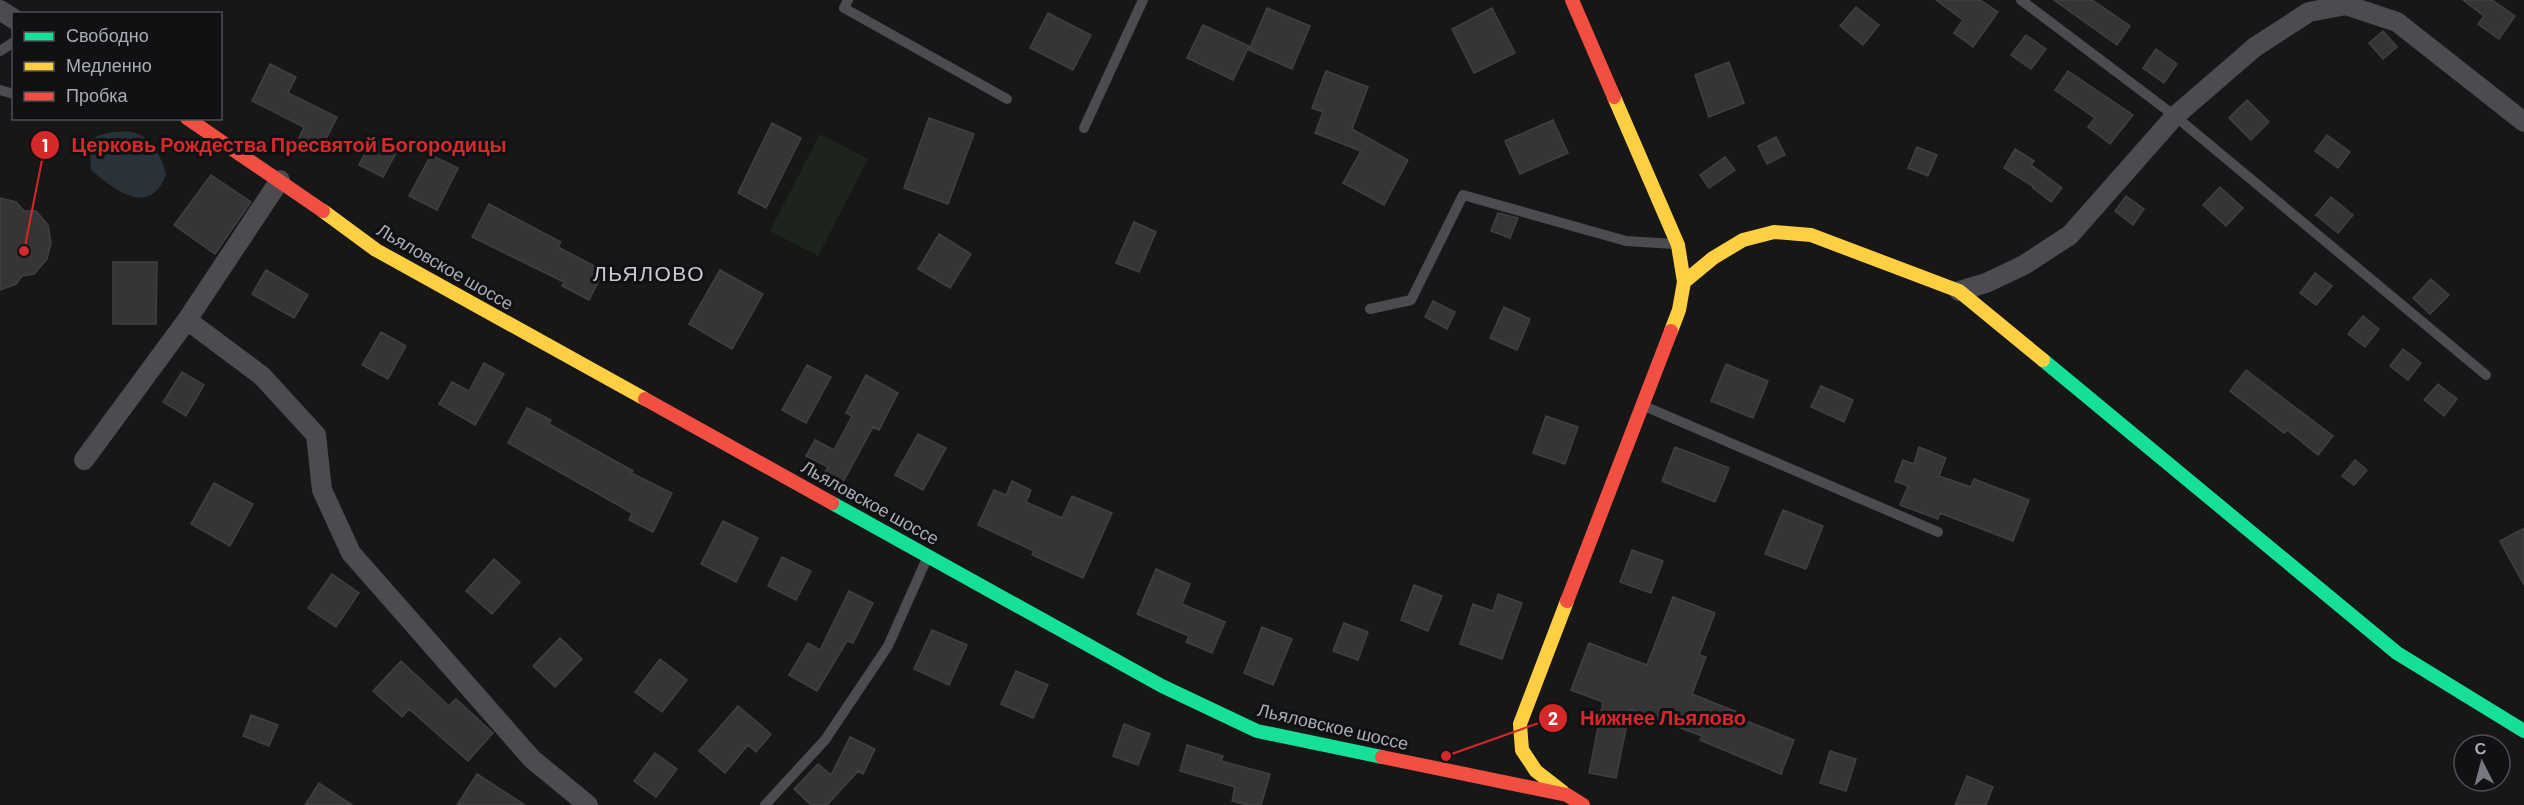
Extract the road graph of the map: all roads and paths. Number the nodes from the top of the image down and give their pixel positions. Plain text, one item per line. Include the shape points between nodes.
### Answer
1 (848, 0) edge
2 (1143, 0) edge
3 (1572, 0) edge
4 (2021, 0) edge
5 (2306, 6) edge
6 (1007, 99) dead end
7 (2175, 116) junction
8 (190, 120) edge
9 (2524, 122) edge
10 (1084, 128) dead end
11 (280, 180) junction
12 (1678, 244) junction
13 (1684, 282) junction
14 (1959, 291) junction
15 (1370, 309) dead end
16 (187, 320) junction
17 (2486, 375) dead end
18 (1644, 406) junction
19 (84, 460) dead end
20 (1938, 532) dead end
21 (928, 556) junction
22 (2524, 731) edge
23 (1567, 795) junction
24 (588, 805) edge
25 (765, 805) edge
26 (1583, 805) edge

1 - 6 lane via 844,8
2 - 10 lane
3 - 12 street
4 - 7 lane
5 - 7 street
5 - 9 street via 2346,5 2397,22
7 - 14 street via 2070,235 2024,265
7 - 17 lane
8 - 11 street, Льяловское шоссе
11 - 16 street
11 - 21 street, Льяловское шоссе via 376,250
12 - 13 street
12 - 15 lane via 1626,241 1463,195 1411,300
13 - 14 street via 1743,240 1774,232 1811,235
13 - 18 street via 1679,310
14 - 22 street via 2397,653
16 - 19 street
16 - 24 street via 262,376 316,435 322,490 351,553 532,759
18 - 20 lane
18 - 23 street via 1520,724 1526,757 1536,771
21 - 23 street, Льяловское шоссе via 1162,686 1257,731
21 - 25 lane via 888,646 825,740
23 - 26 street, Льяловское шоссе

